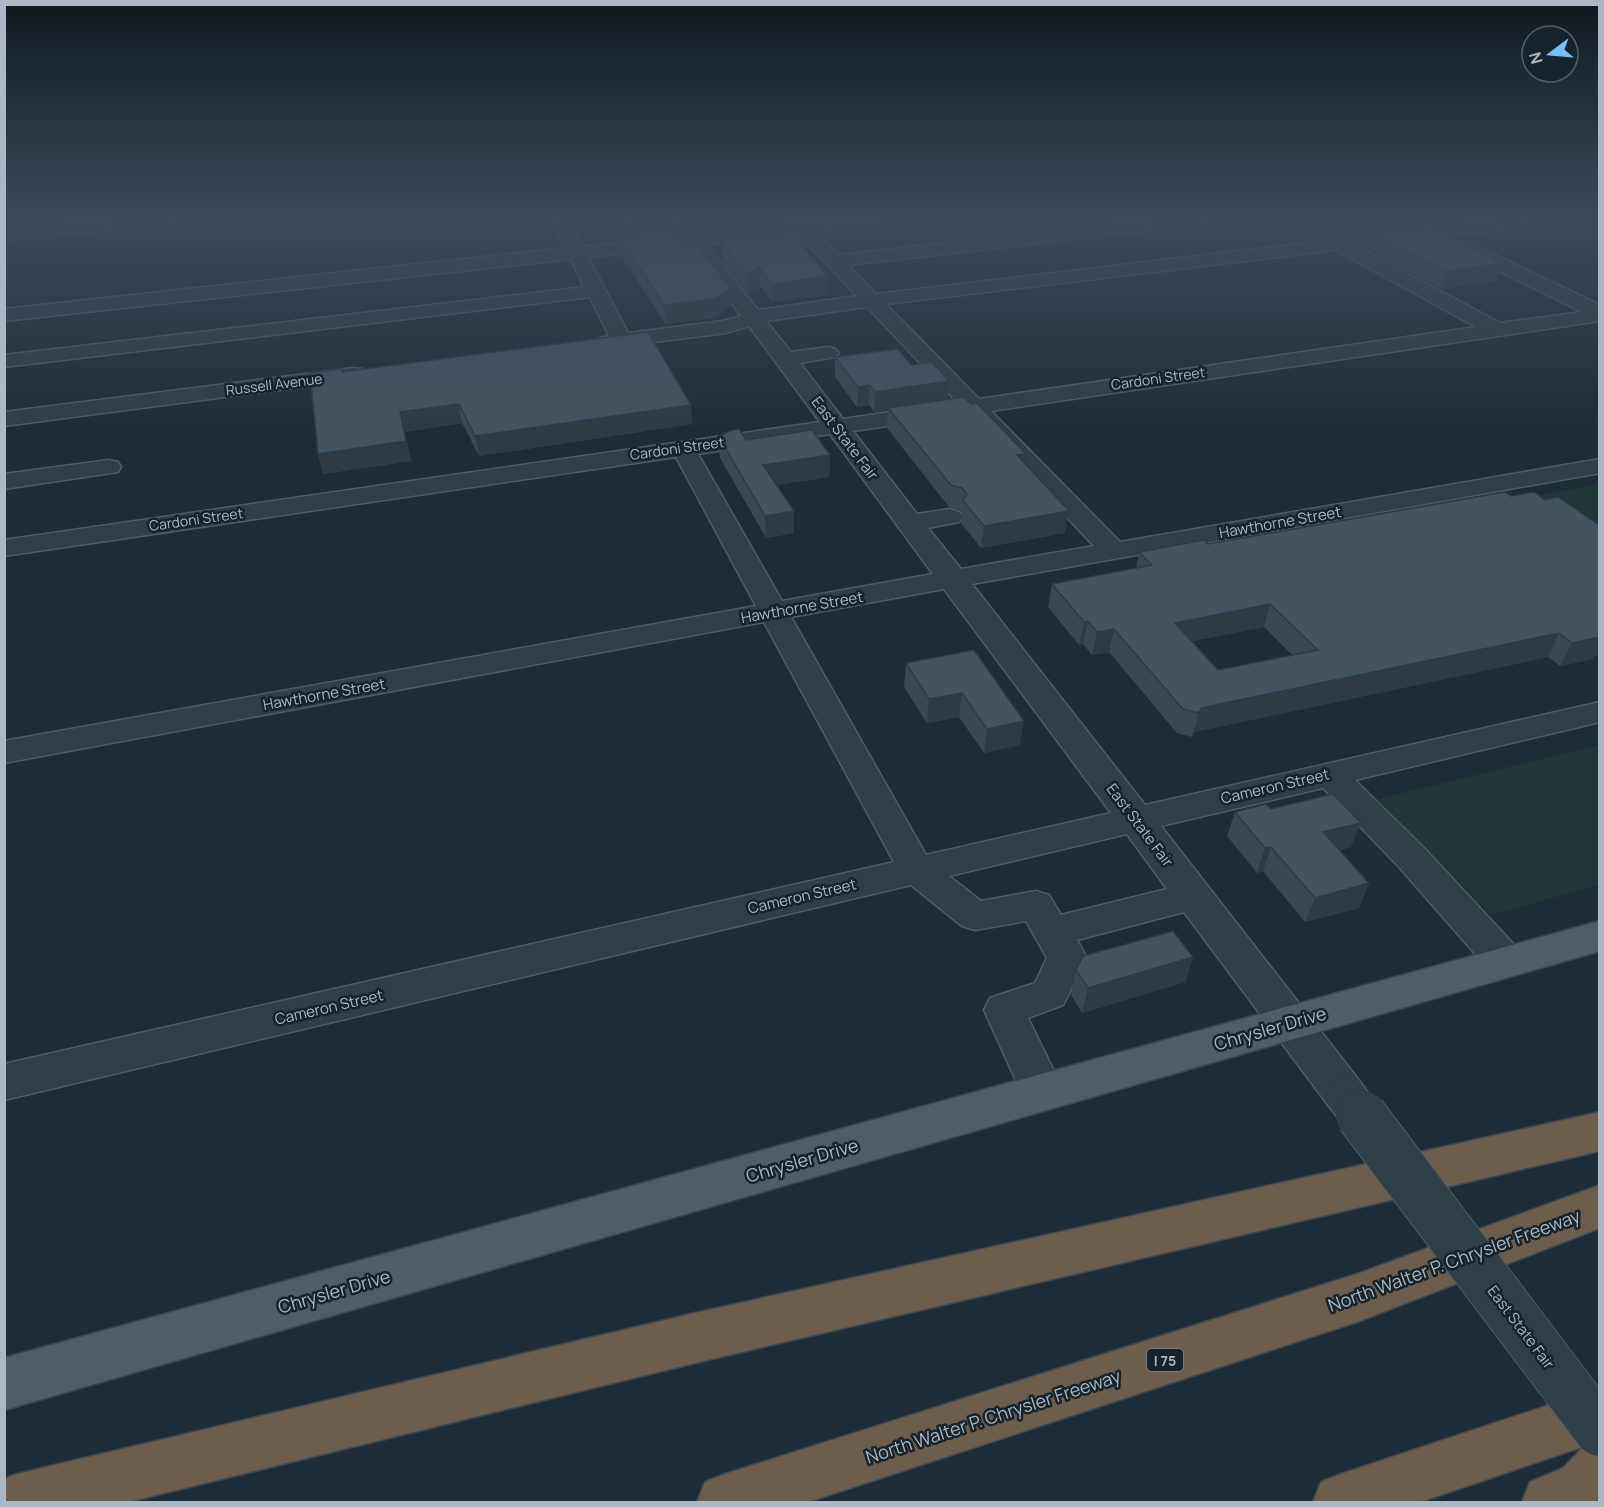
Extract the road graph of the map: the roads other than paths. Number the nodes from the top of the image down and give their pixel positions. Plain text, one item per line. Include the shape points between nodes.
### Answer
1 (228, 290) edge
2 (732, 290) edge
3 (863, 290) edge
4 (960, 290) edge
5 (1425, 290) edge
6 (1551, 290) edge
7 (596, 291) joint
8 (873, 301) junction
9 (1599, 314) edge
10 (4, 315) edge
11 (754, 319) junction
12 (1497, 330) junction
13 (621, 340) junction
14 (586, 344) edge
15 (828, 353) dead end
16 (785, 359) junction
17 (4, 361) edge
18 (372, 372) edge
19 (974, 405) junction
20 (4, 419) edge
21 (835, 425) junction
22 (682, 447) junction
23 (1599, 466) edge
24 (109, 467) dead end
25 (4, 482) edge
26 (950, 517) dead end
27 (909, 523) junction
28 (4, 548) edge
29 (1114, 551) junction
30 (952, 579) junction
31 (775, 612) junction
32 (1599, 712) edge
33 (4, 752) edge
34 (1329, 774) junction
35 (1135, 819) junction
36 (916, 870) junction
37 (1193, 896) junction
38 (1053, 932) junction
39 (1599, 936) edge
40 (1506, 962) junction
41 (1289, 1022) junction
42 (4, 1082) edge
43 (1042, 1092) junction
44 (1599, 1131) edge
45 (1599, 1206) edge
46 (4, 1384) edge
47 (1599, 1414) edge
48 (1599, 1431) edge
49 (1599, 1468) edge
50 (17, 1503) edge
51 (726, 1503) edge
52 (1341, 1503) edge
53 (1550, 1503) edge

1 - 10 street
2 - 11 street, East State Fair
3 - 8 street
4 - 8 street
5 - 12 street
6 - 9 street
7 - 13 street
7 - 17 street
8 - 11 street via 773,312
8 - 19 street
9 - 12 street, Cardoni Street
11 - 13 street via 726,327
11 - 16 street, East State Fair
12 - 19 street, Cardoni Street
13 - 14 street
15 - 16 street
16 - 21 street, East State Fair
18 - 20 street, Russell Avenue
19 - 21 street, Cardoni Street
19 - 29 street via 1051,497
21 - 22 street, Cardoni Street
21 - 27 street, East State Fair
22 - 28 street, Cardoni Street
22 - 31 street
23 - 29 street, Hawthorne Street
24 - 25 street
26 - 27 street
27 - 30 street, East State Fair
29 - 30 street, Hawthorne Street
30 - 31 street, Hawthorne Street
30 - 35 street, East State Fair
31 - 33 street, Hawthorne Street
31 - 36 street
32 - 34 street, Cameron Street
34 - 35 street, Cameron Street
34 - 40 street
35 - 36 street, Cameron Street
35 - 37 street, East State Fair
36 - 38 street via 975,916 1036,905
36 - 42 street, Cameron Street
37 - 38 street
37 - 41 street, East State Fair
38 - 43 street via 1067,958 1049,994 1004,1010
39 - 40 main road, Chrysler Drive
40 - 41 main road, Chrysler Drive
41 - 43 main road, Chrysler Drive
41 - 48 street, East State Fair, bridge
43 - 46 main road, Chrysler Drive
44 - 50 highway via 695,1338
45 - 51 highway, North Walter P. Chrysler Freeway / I 75 via 1357,1298
47 - 52 highway
49 - 53 highway via 1582,1487

